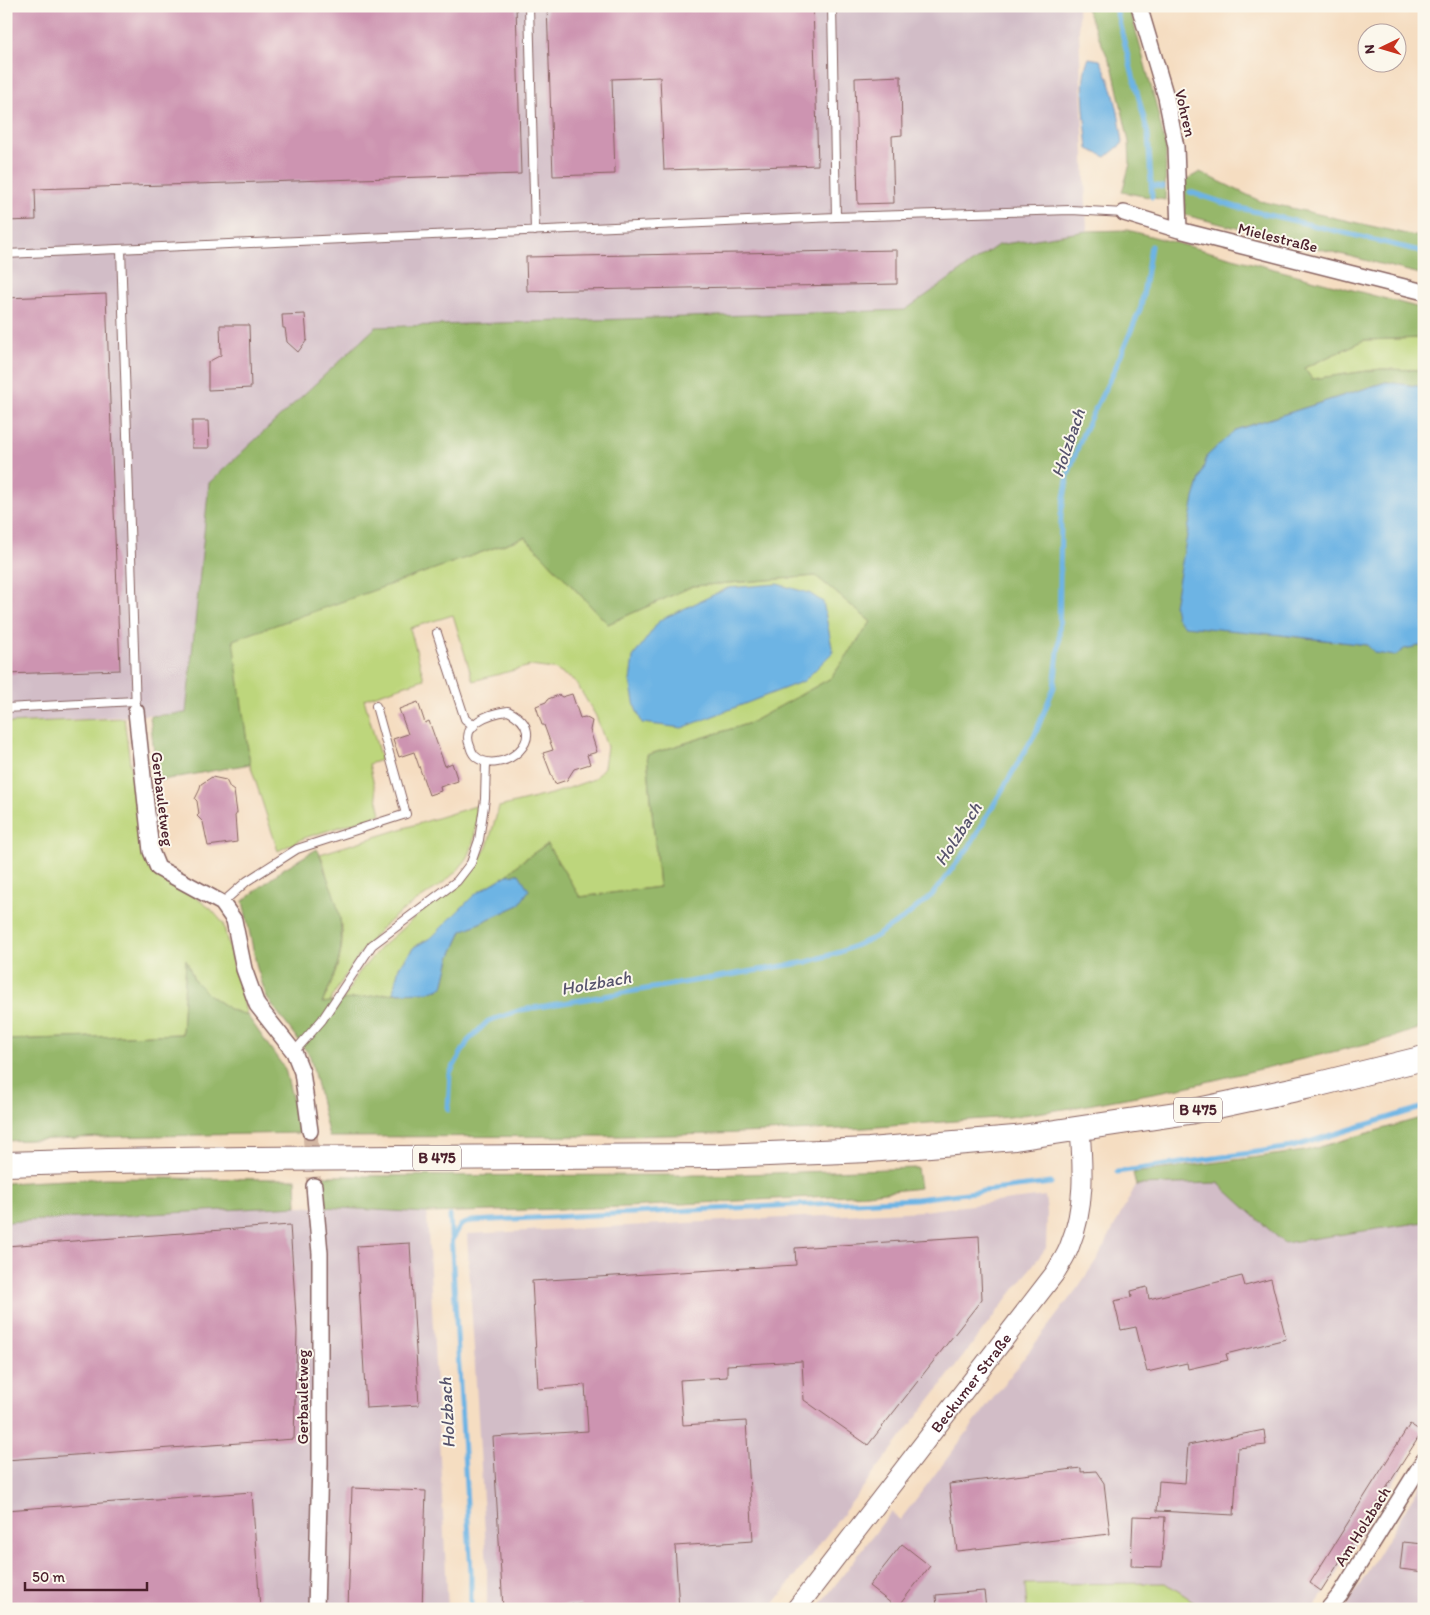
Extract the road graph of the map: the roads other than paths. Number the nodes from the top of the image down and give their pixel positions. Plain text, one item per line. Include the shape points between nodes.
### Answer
1 (529, 6) edge
2 (832, 6) edge
3 (1139, 6) edge
4 (1124, 213) joint
5 (836, 216) junction
6 (1179, 230) junction
7 (535, 231) junction
8 (121, 249) junction
9 (6, 254) edge
10 (1424, 292) edge
11 (437, 633) dead end
12 (135, 706) junction
13 (376, 706) dead end
14 (6, 708) edge
15 (474, 726) junction
16 (486, 762) junction
17 (222, 903) junction
18 (294, 1052) junction
19 (1424, 1058) edge
20 (1080, 1129) junction
21 (310, 1131) tunnel mouth
22 (6, 1164) edge
23 (314, 1186) tunnel mouth
24 (1424, 1460) edge
25 (316, 1609) edge
26 (796, 1609) edge
27 (1328, 1609) edge

1 - 7 lane
2 - 5 lane
3 - 6 street, Vohren via 1166,98 1176,147
4 - 5 lane via 1071,210
4 - 6 street, Mielestraße
5 - 7 lane
6 - 10 street, Mielestraße
7 - 8 lane
8 - 9 lane
8 - 12 lane
11 - 15 lane via 464,719
12 - 14 lane
12 - 17 street, Gerbauletweg via 150,850 158,868
13 - 17 lane via 406,814 297,849 248,881
15 - 16 lane via 469,732 468,742 473,754
15 - 16 lane via 484,717 508,711 524,723 528,737 523,748 513,756
16 - 18 lane via 485,799 471,863 457,882 372,945 322,1020
17 - 18 street via 234,920 244,969 257,1005
18 - 21 street via 302,1072
19 - 20 main road, B 475 via 1198,1110
20 - 22 main road, B 475 via 1015,1138 868,1150 717,1156
20 - 26 street, Beckumer Straße via 1083,1166 1079,1216 1070,1246 1055,1273
23 - 25 street, Gerbauletweg via 320,1253
24 - 27 street, Am Holzbach

